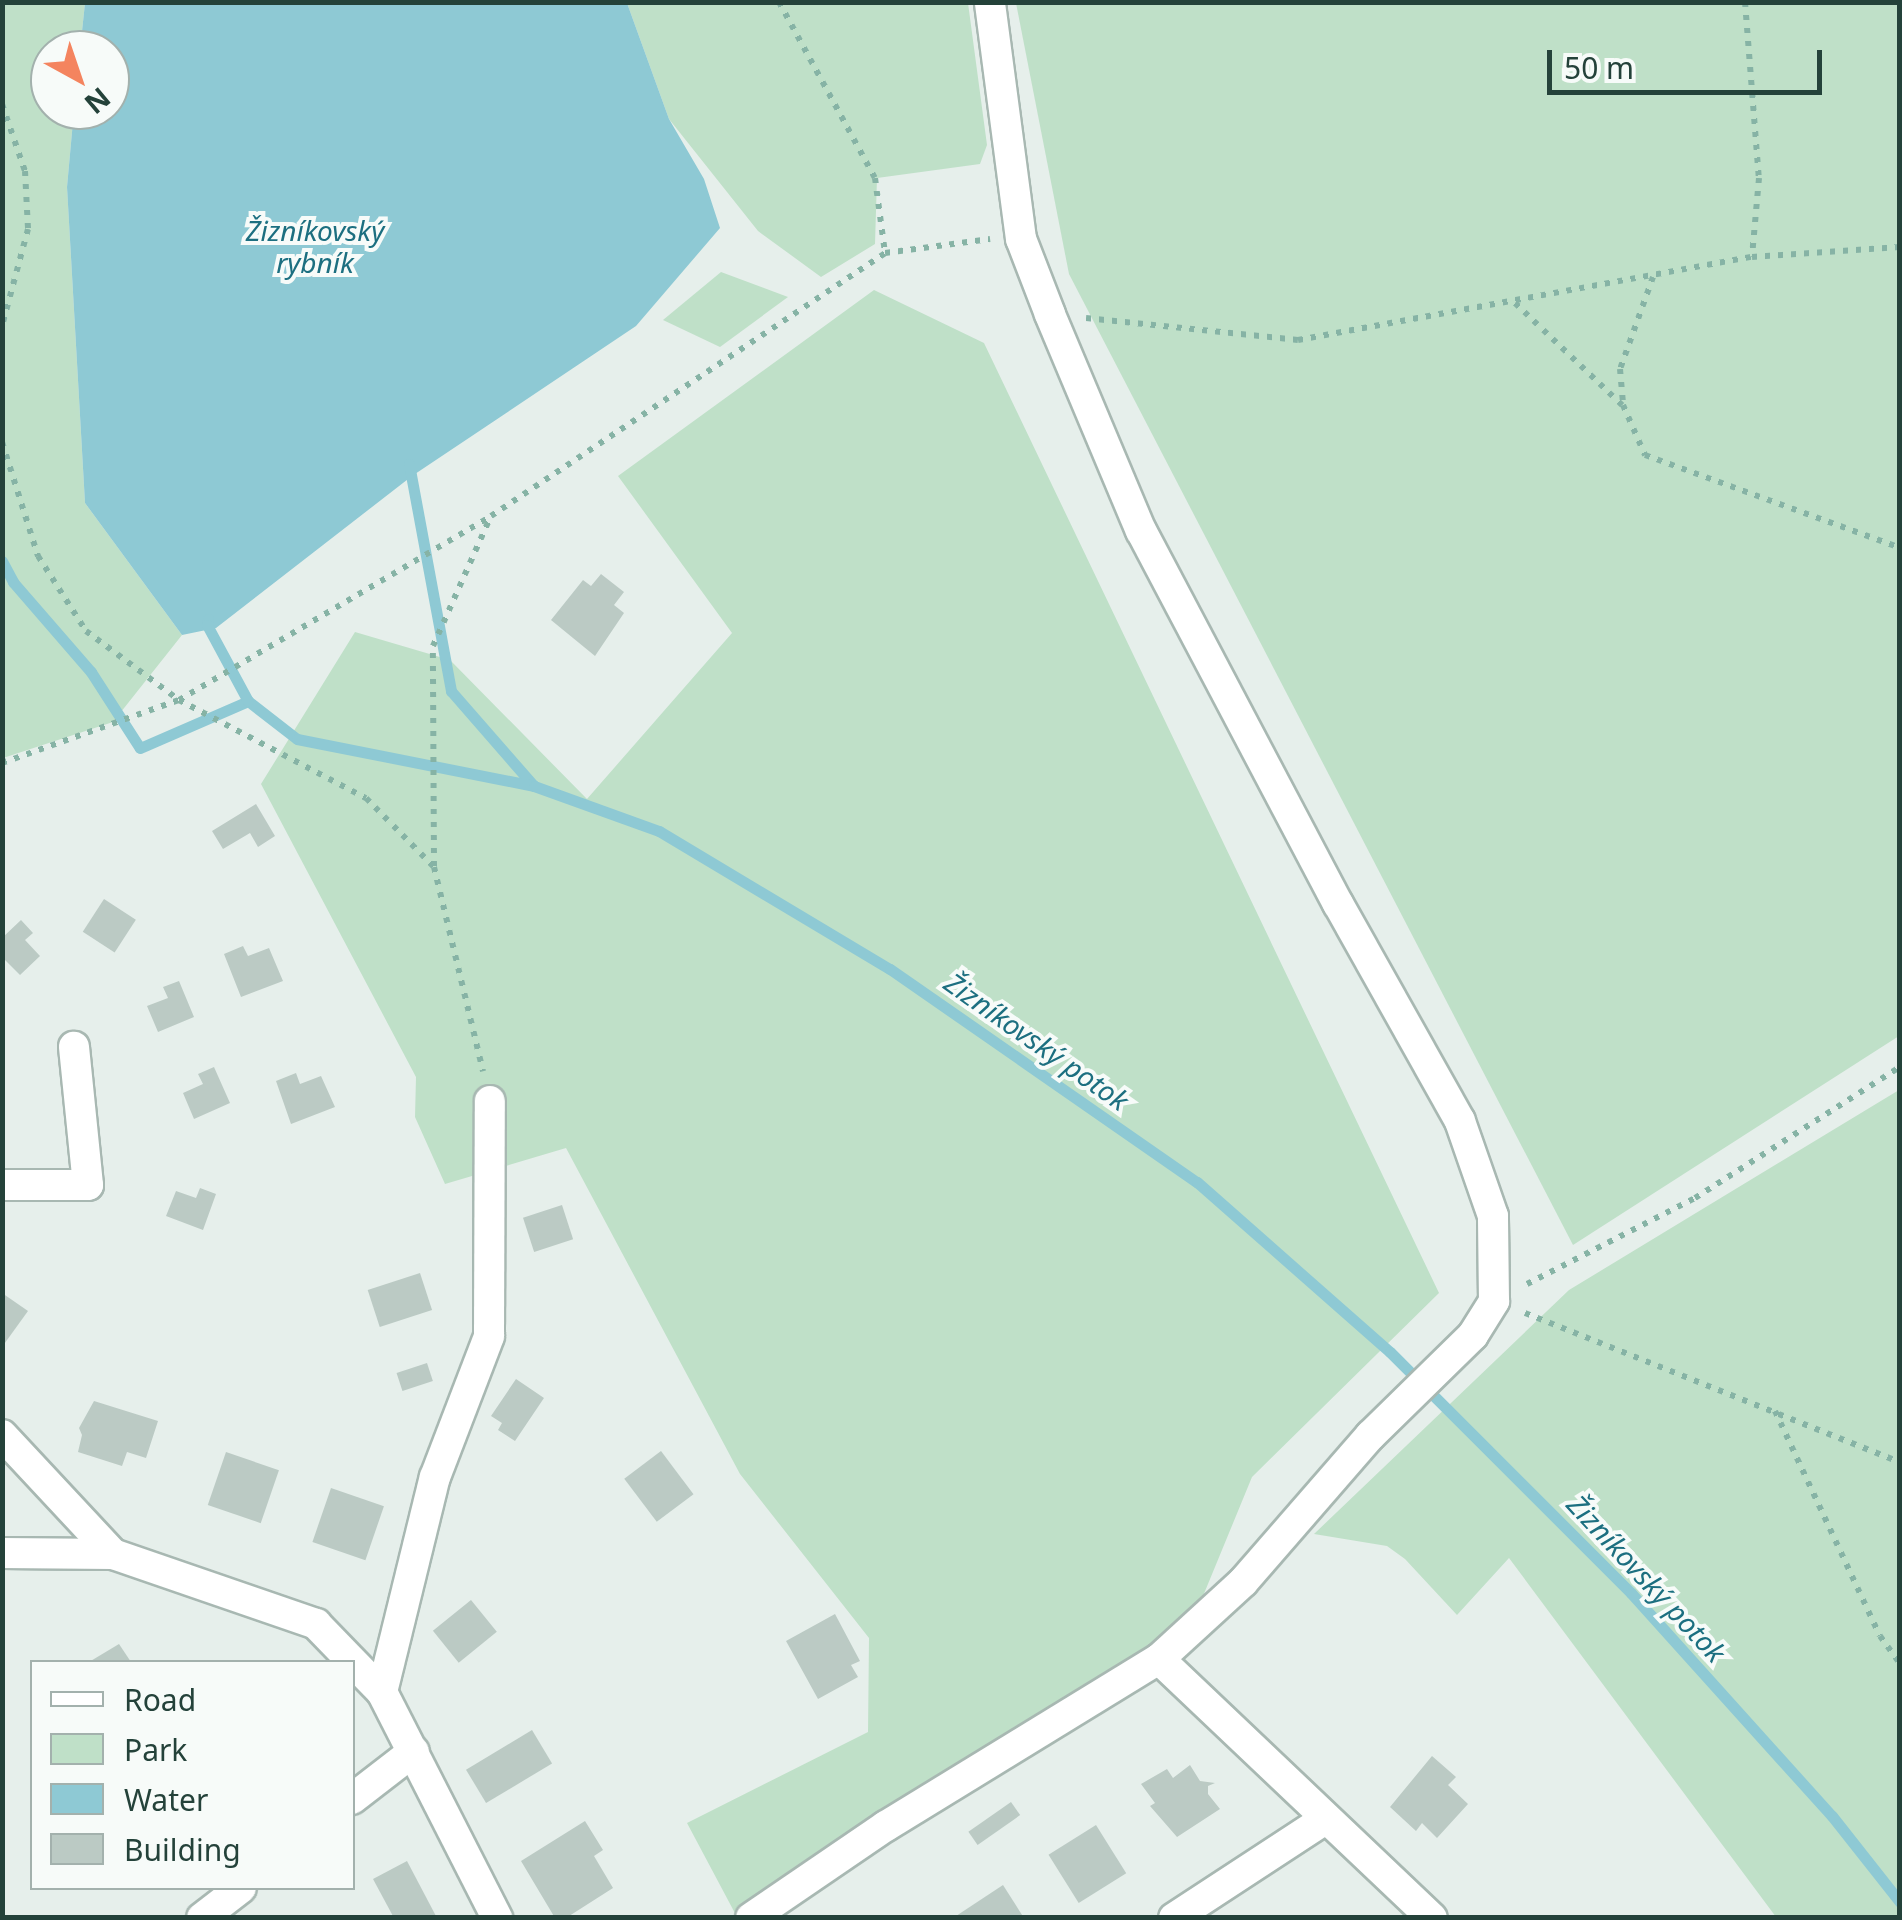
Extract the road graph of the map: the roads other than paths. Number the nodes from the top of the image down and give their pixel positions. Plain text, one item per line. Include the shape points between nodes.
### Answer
1 (990, 2) edge
2 (74, 1048) dead end
3 (490, 1101) road end
4 (2, 1185) edge
5 (2, 1435) edge
6 (2, 1553) edge
7 (113, 1554) junction
8 (1160, 1659) junction
9 (351, 1660) edge
10 (355, 1664) edge
11 (382, 1692) junction
12 (414, 1751) junction
13 (355, 1797) edge
14 (1324, 1820) junction
15 (237, 1890) edge
16 (202, 1918) edge
17 (497, 1918) edge
18 (751, 1918) edge
19 (1174, 1918) edge
20 (1432, 1918) edge

1 - 8 street via 1021,238 1050,314 1142,531 1460,1121 1493,1216 1494,1301 1473,1335 1370,1436 1243,1582
2 - 4 street via 88,1186
3 - 11 street via 489,1336 434,1477
5 - 7 street
6 - 7 street
7 - 9 street via 316,1624
8 - 14 street
8 - 18 street via 886,1826
10 - 11 street
11 - 12 street
12 - 13 street
12 - 17 street
14 - 19 street
14 - 20 street
15 - 16 street

